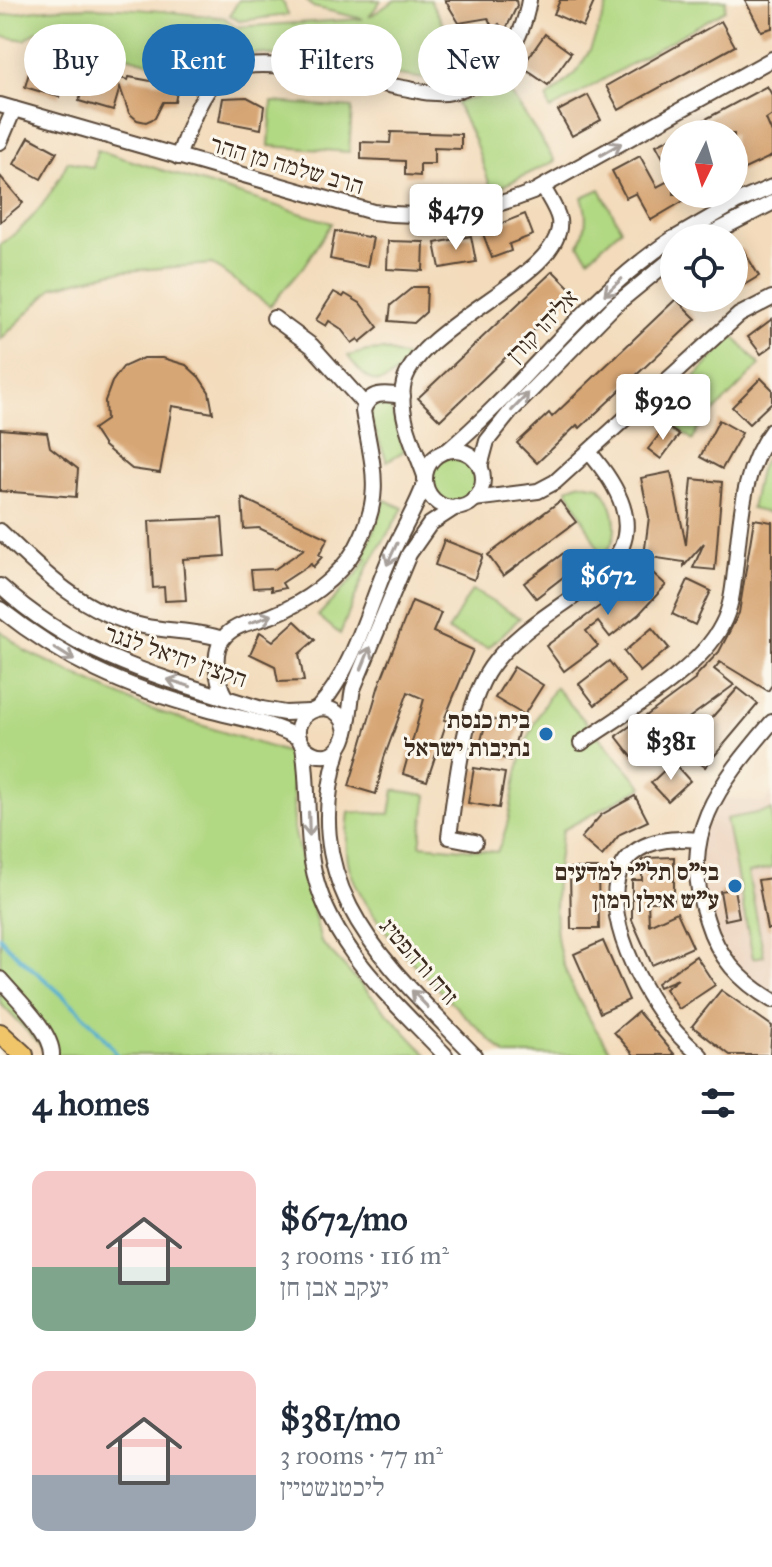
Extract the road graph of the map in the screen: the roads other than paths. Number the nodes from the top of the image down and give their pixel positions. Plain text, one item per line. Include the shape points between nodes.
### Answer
1 (529, 0) edge
2 (772, 59) edge
3 (7, 107) edge
4 (0, 142) edge
5 (178, 157) junction
6 (543, 187) junction
7 (772, 187) edge
8 (772, 203) edge
9 (698, 224) edge
10 (731, 224) edge
11 (660, 248) edge
12 (660, 268) edge
13 (772, 298) edge
14 (274, 318) dead end
15 (403, 396) junction
16 (365, 405) junction
17 (772, 430) edge
18 (408, 432) junction
19 (444, 452) junction
20 (589, 452) junction
21 (481, 471) junction
22 (425, 480) junction
23 (527, 493) junction
24 (474, 499) junction
25 (456, 507) junction
26 (0, 531) edge
27 (0, 586) edge
28 (0, 609) edge
29 (222, 639) junction
30 (226, 698) junction
31 (313, 710) junction
32 (772, 722) edge
33 (346, 733) junction
34 (301, 742) junction
35 (581, 743) dead end
36 (339, 748) junction
37 (699, 840) junction
38 (475, 842) dead end
39 (0, 979) edge
40 (772, 1000) edge
41 (0, 1033) edge
42 (24, 1055) edge
43 (52, 1055) edge
44 (445, 1055) edge
45 (474, 1055) edge
46 (700, 1055) edge

1 - 5 street via 526,21 509,52 492,72 450,93 282,65 232,68 210,88
6 -> 2 street, הרב שלמה מן ההר
3 - 4 street
3 - 5 street, הרב שלמה מן ההר
5 - 6 street, הרב שלמה מן ההר via 391,215 475,211
6 - 15 street via 559,220 555,241 532,267 419,354
7 - 9 street, אליהו קורן
8 - 10 street
11 -> 19 street, אליהו קורן via 603,295
21 -> 12 street, אליהו קורן via 487,441 511,411 614,306
13 - 20 street via 739,315
14 - 16 street via 312,346
15 - 16 street via 378,394
15 - 18 street
29 -> 16 street via 301,601 335,575 355,549 375,490
17 - 35 street via 747,481 732,598 722,626 677,675
18 - 19 street via 418,444
18 - 22 street
19 - 21 street via 470,455
19 - 22 street via 427,467
20 - 23 street via 555,482
20 - 38 street via 622,502 625,544 608,568 509,646 483,680 459,769 449,837
21 - 23 street via 497,488
21 - 24 street via 481,488
22 - 25 street via 433,498
22 -> 31 street via 337,685
23 - 24 street
24 - 25 street
33 -> 25 street via 353,689 409,554 430,524
26 - 29 street via 51,581 105,613 141,626
30 -> 27 street, הקצין יחיאל לנגר via 107,658 65,635
28 -> 34 street, הקצין יחיאל לנגר via 100,674 266,725
29 - 30 street via 218,686
30 - 31 street, הקצין יחיאל לנגר via 273,711
31 - 33 street via 338,714
31 - 34 street via 300,724
32 - 37 street via 717,796
33 - 36 street
34 - 36 street via 309,751 325,755
34 -> 44 street, זרח ורהפטיג via 313,863 328,914 360,964
45 -> 36 street, זרח ורהפטיג via 394,972 347,905 330,835 331,781
37 - 40 street via 698,890 716,948 741,978
37 - 46 street via 670,839 642,847 621,868 614,896 625,944 644,987
39 - 43 street via 45,1032
41 - 42 main road

